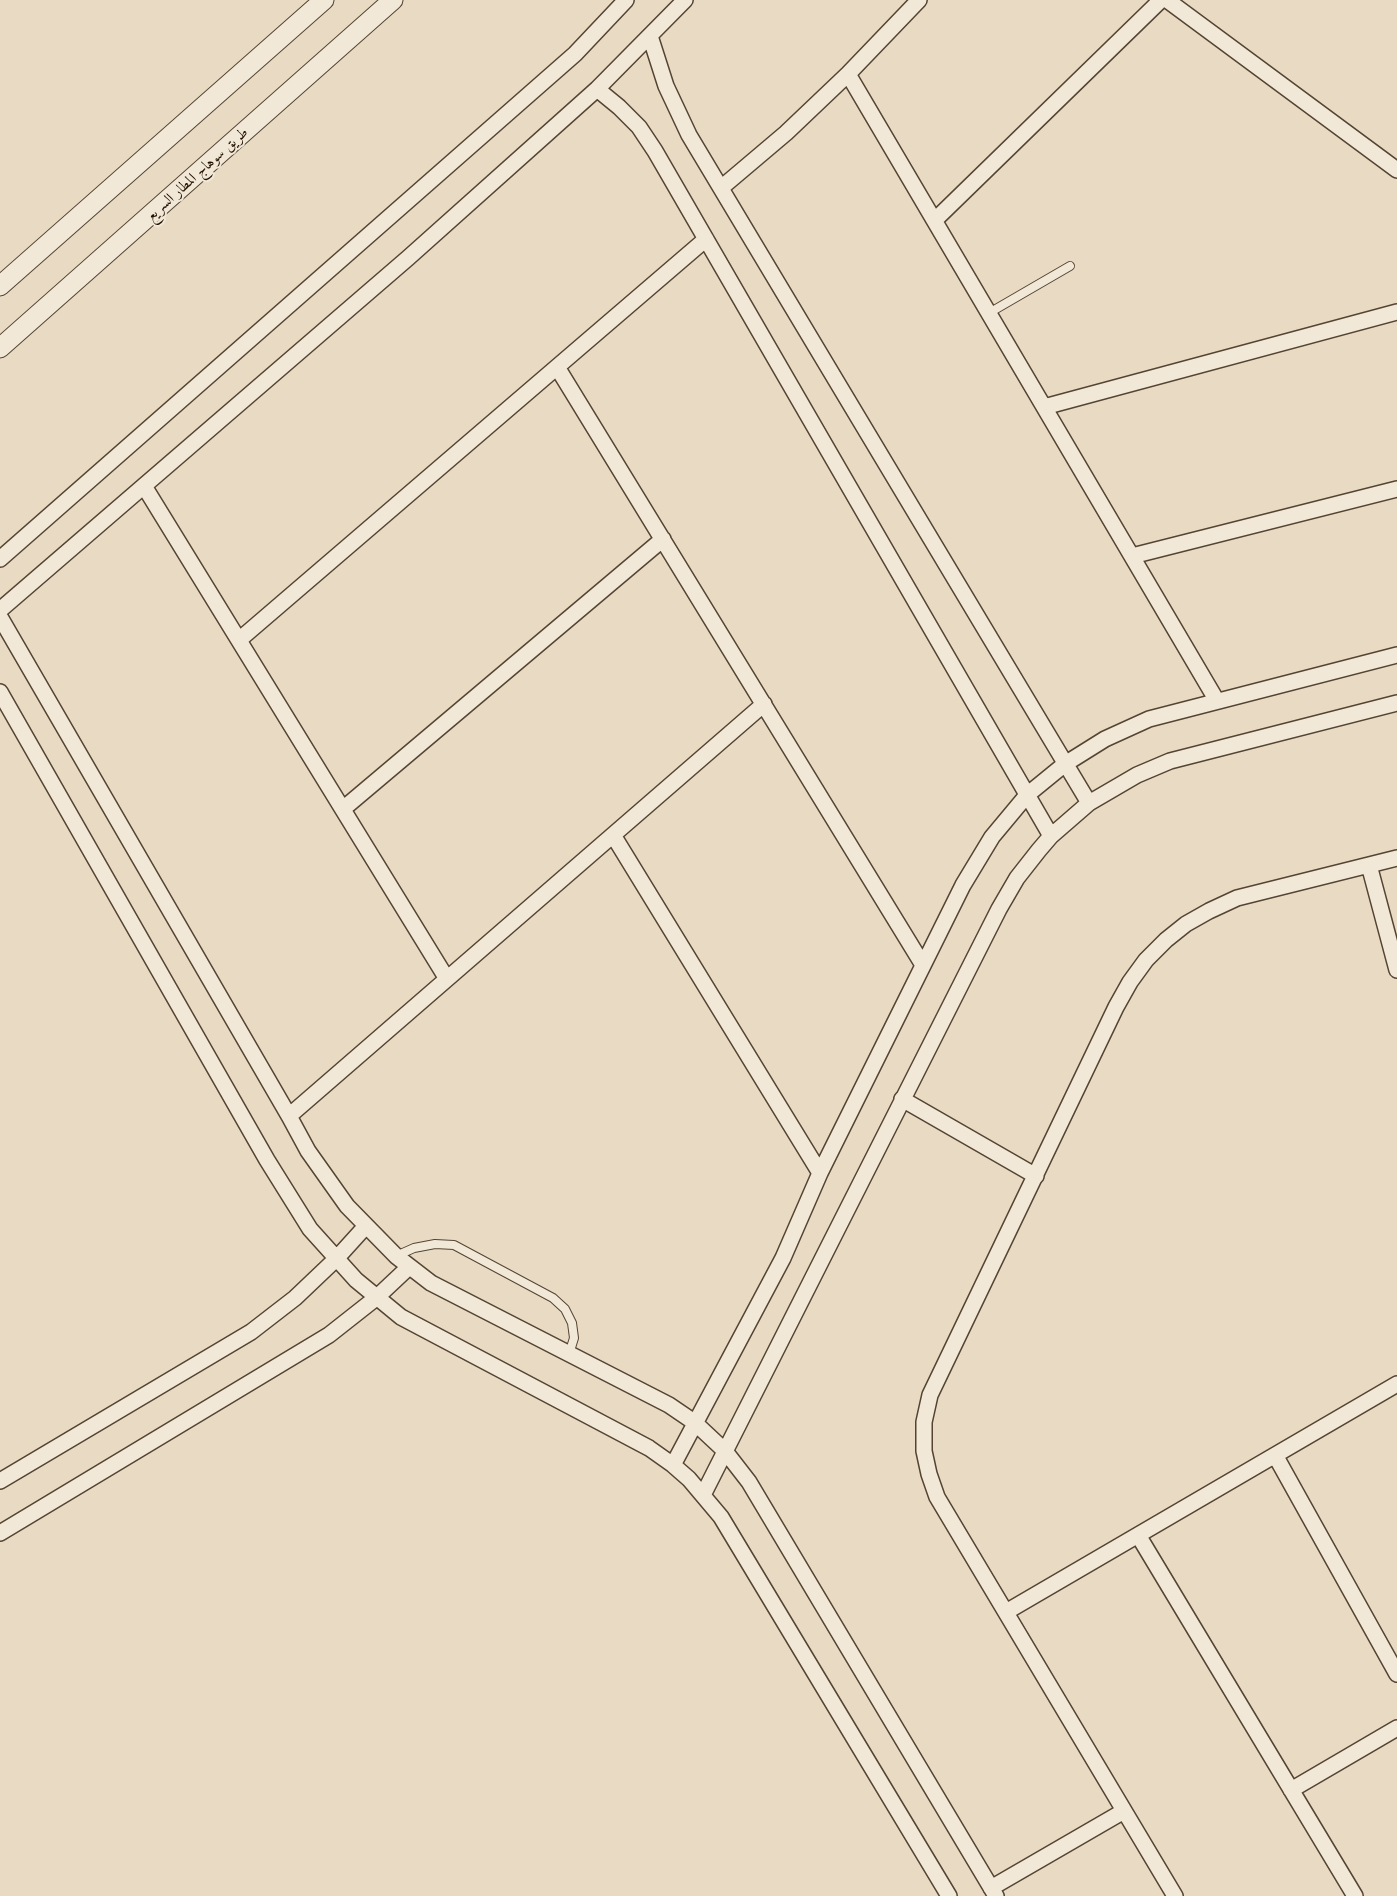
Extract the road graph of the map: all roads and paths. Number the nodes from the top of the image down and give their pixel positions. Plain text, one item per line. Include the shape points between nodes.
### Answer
1 (324, 0) edge
2 (393, 0) edge
3 (626, 0) edge
4 (685, 0) edge
5 (919, 0) edge
6 (1161, 0) edge
7 (1167, 0) edge
8 (650, 36) junction
9 (848, 74) junction
10 (596, 89) junction
11 (1397, 170) edge
12 (721, 188) junction
13 (934, 220) junction
14 (706, 239) junction
15 (1070, 266) dead end
16 (0, 286) edge
17 (1397, 312) edge
18 (989, 313) junction
19 (0, 348) edge
20 (557, 367) junction
21 (1044, 407) junction
22 (144, 486) junction
23 (1397, 489) edge
24 (663, 539) junction
25 (1132, 556) junction
26 (0, 559) edge
27 (0, 610) edge
28 (0, 618) edge
29 (239, 640) junction
30 (1397, 655) edge
31 (0, 692) edge
32 (1217, 701) junction
33 (1397, 703) edge
34 (764, 704) junction
35 (1065, 764) junction
36 (1027, 796) junction
37 (1089, 803) junction
38 (343, 809) junction
39 (612, 836) junction
40 (1051, 836) junction
41 (1397, 858) edge
42 (1369, 865) junction
43 (922, 965) junction
44 (1397, 970) edge
45 (447, 979) junction
46 (902, 1099) junction
47 (289, 1116) junction
48 (820, 1173) junction
49 (1036, 1176) junction
50 (365, 1227) junction
51 (396, 1256) junction
52 (336, 1259) junction
53 (409, 1267) junction
54 (376, 1298) junction
55 (569, 1354) junction
56 (1397, 1384) edge
57 (694, 1422) junction
58 (725, 1451) junction
59 (1275, 1455) junction
60 (673, 1465) junction
61 (0, 1481) edge
62 (703, 1495) junction
63 (0, 1532) edge
64 (1138, 1535) junction
65 (1006, 1612) junction
66 (1397, 1674) edge
67 (1397, 1728) edge
68 (1291, 1790) junction
69 (1124, 1811) junction
70 (993, 1892) edge
71 (949, 1896) edge
72 (1175, 1896) edge
73 (1355, 1896) edge

1 - 16 street
2 - 19 street, طريق سوهاج المطار السريع
3 - 26 street via 567,60
4 - 8 street
5 - 9 street
6 - 13 street
7 - 11 street
8 - 10 street
8 - 12 street via 676,111
9 - 12 street
9 - 13 street
10 - 14 street via 639,127
10 - 22 street via 408,258
12 - 35 street
13 - 18 street
14 - 20 street
14 - 36 street
15 - 18 lane
17 - 21 street
18 - 21 street
20 - 24 street
20 - 29 street
21 - 25 street
22 - 27 street
22 - 29 street
23 - 25 street
24 - 34 street
24 - 38 street
25 - 32 street
28 - 47 street
29 - 38 street
30 - 32 street
31 - 52 street via 288,1195 310,1229
32 - 35 street via 1149,719 1105,739
33 - 37 street via 1170,761 1137,775
34 - 39 street
34 - 43 street
35 - 36 street
35 - 37 street
36 - 40 street
36 - 43 street via 992,837
37 - 40 street
38 - 45 street
39 - 45 street
39 - 48 street
40 - 46 street via 1017,878 999,909
41 - 42 street
42 - 44 street
42 - 49 street via 1238,898 1209,910 1166,940 1130,982
43 - 48 street
45 - 47 street
46 - 49 street
46 - 58 street
47 - 50 street via 330,1185
48 - 57 street via 783,1258
49 - 65 street via 930,1395 924,1427 924,1451 937,1497
50 - 51 street
50 - 52 street
51 - 53 street
51 - 55 lane via 435,1244 454,1245 553,1298 565,1308 572,1323 574,1338
52 - 54 street
52 - 61 street via 295,1298 251,1332
53 - 54 street
53 - 55 street via 432,1283
54 - 60 street via 401,1317 649,1448
54 - 63 street via 329,1335
55 - 57 street via 669,1405
56 - 59 street
57 - 58 street
57 - 60 street
58 - 62 street
58 - 70 street via 749,1482
59 - 64 street
59 - 66 street
60 - 62 street
62 - 71 street via 721,1517
64 - 65 street
64 - 68 street
65 - 69 street
67 - 68 street
68 - 73 street
69 - 70 street
69 - 72 street

